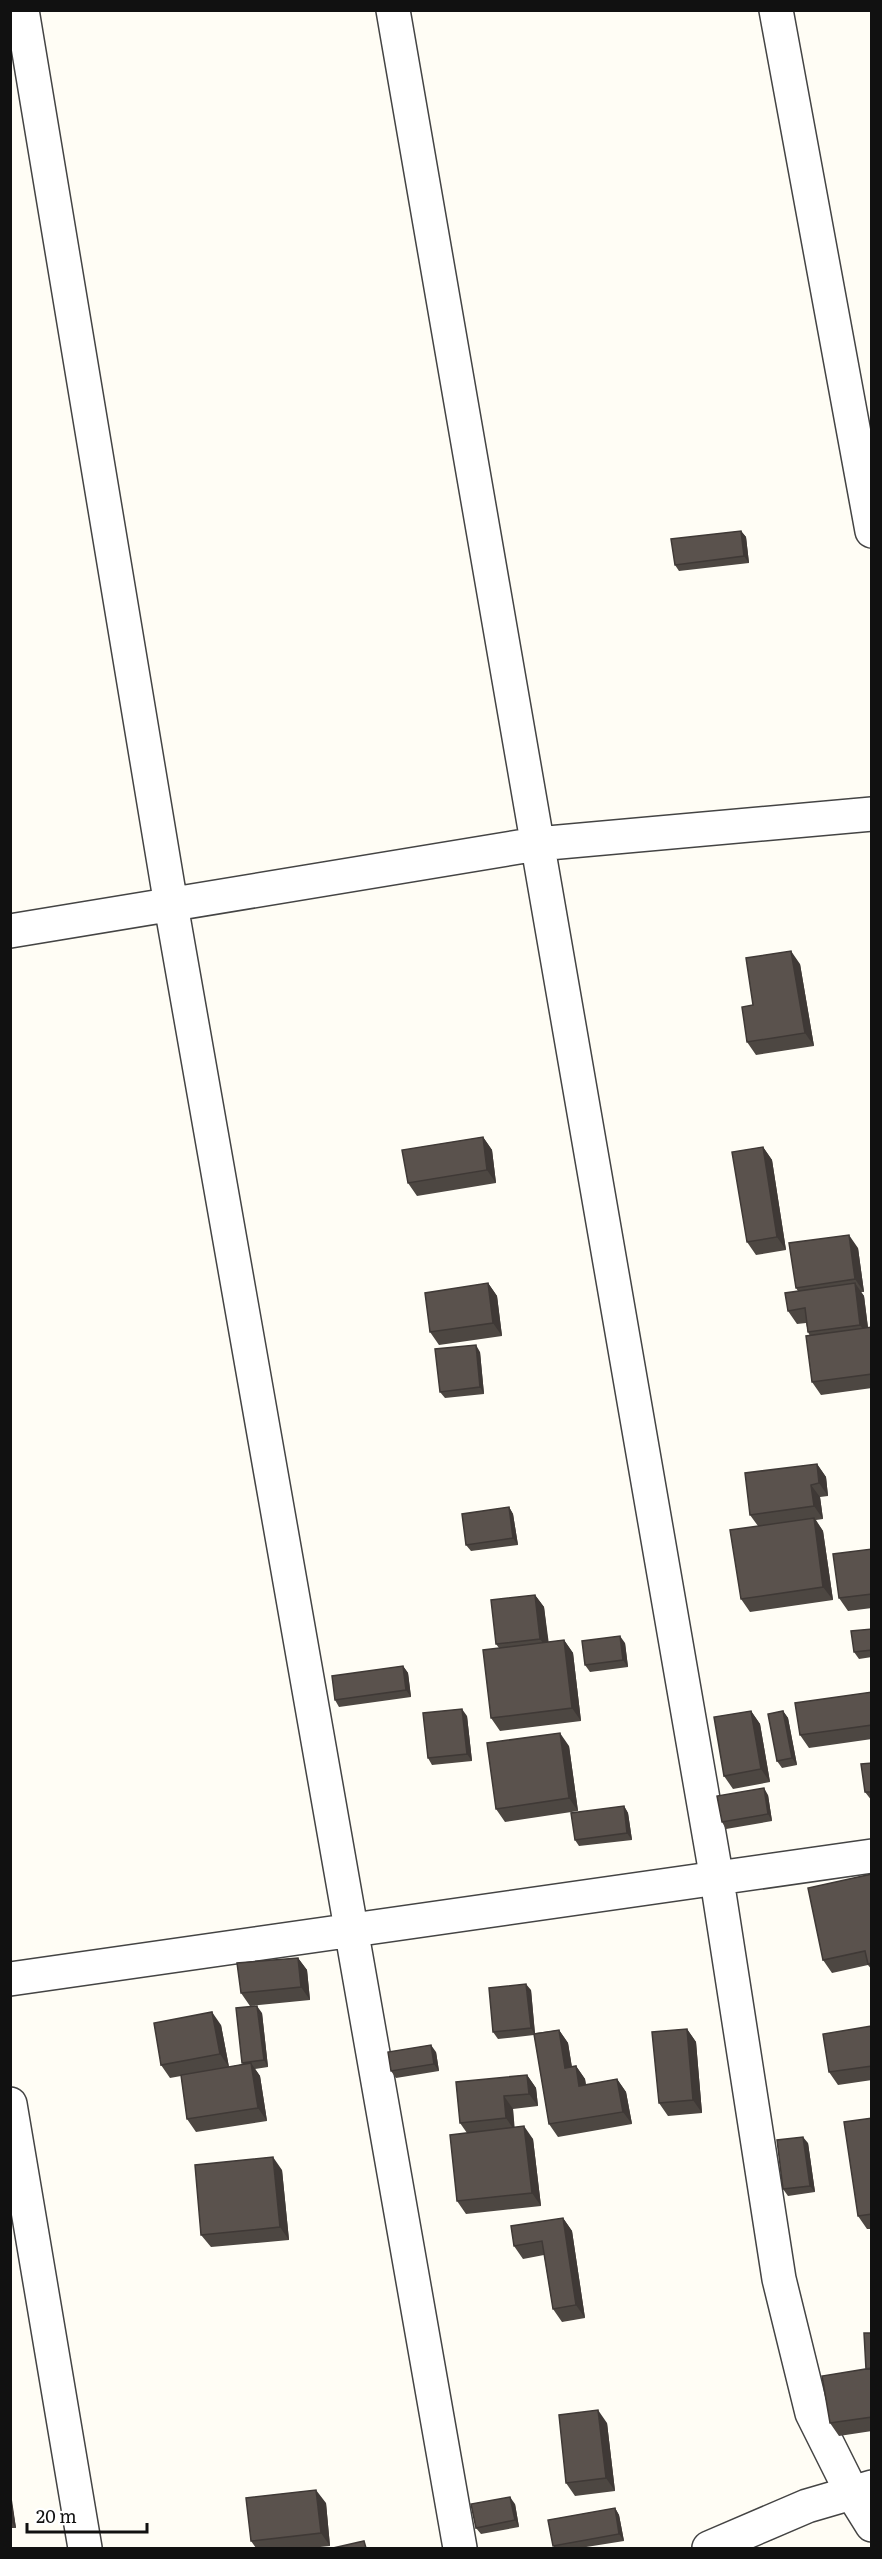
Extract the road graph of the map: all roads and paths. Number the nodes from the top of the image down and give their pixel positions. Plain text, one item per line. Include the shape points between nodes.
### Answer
1 (22, 10) edge
2 (393, 10) edge
3 (776, 10) edge
4 (872, 531) edge
5 (872, 814) edge
6 (537, 844) junction
7 (171, 905) junction
8 (10, 931) edge
9 (872, 1856) edge
10 (717, 1880) junction
11 (351, 1931) junction
12 (10, 1979) edge
13 (10, 2104) edge
14 (862, 2490) edge
15 (872, 2525) edge
16 (85, 2548) edge
17 (460, 2548) edge
18 (709, 2548) edge

1 - 7 street
2 - 6 street
3 - 4 street
5 - 6 street
6 - 7 street
6 - 10 street
7 - 8 street
7 - 11 street
9 - 10 street
10 - 11 street
10 - 14 street via 779,2279 813,2413
11 - 12 street
11 - 17 street
13 - 16 street
14 - 15 street
14 - 18 street via 807,2506

